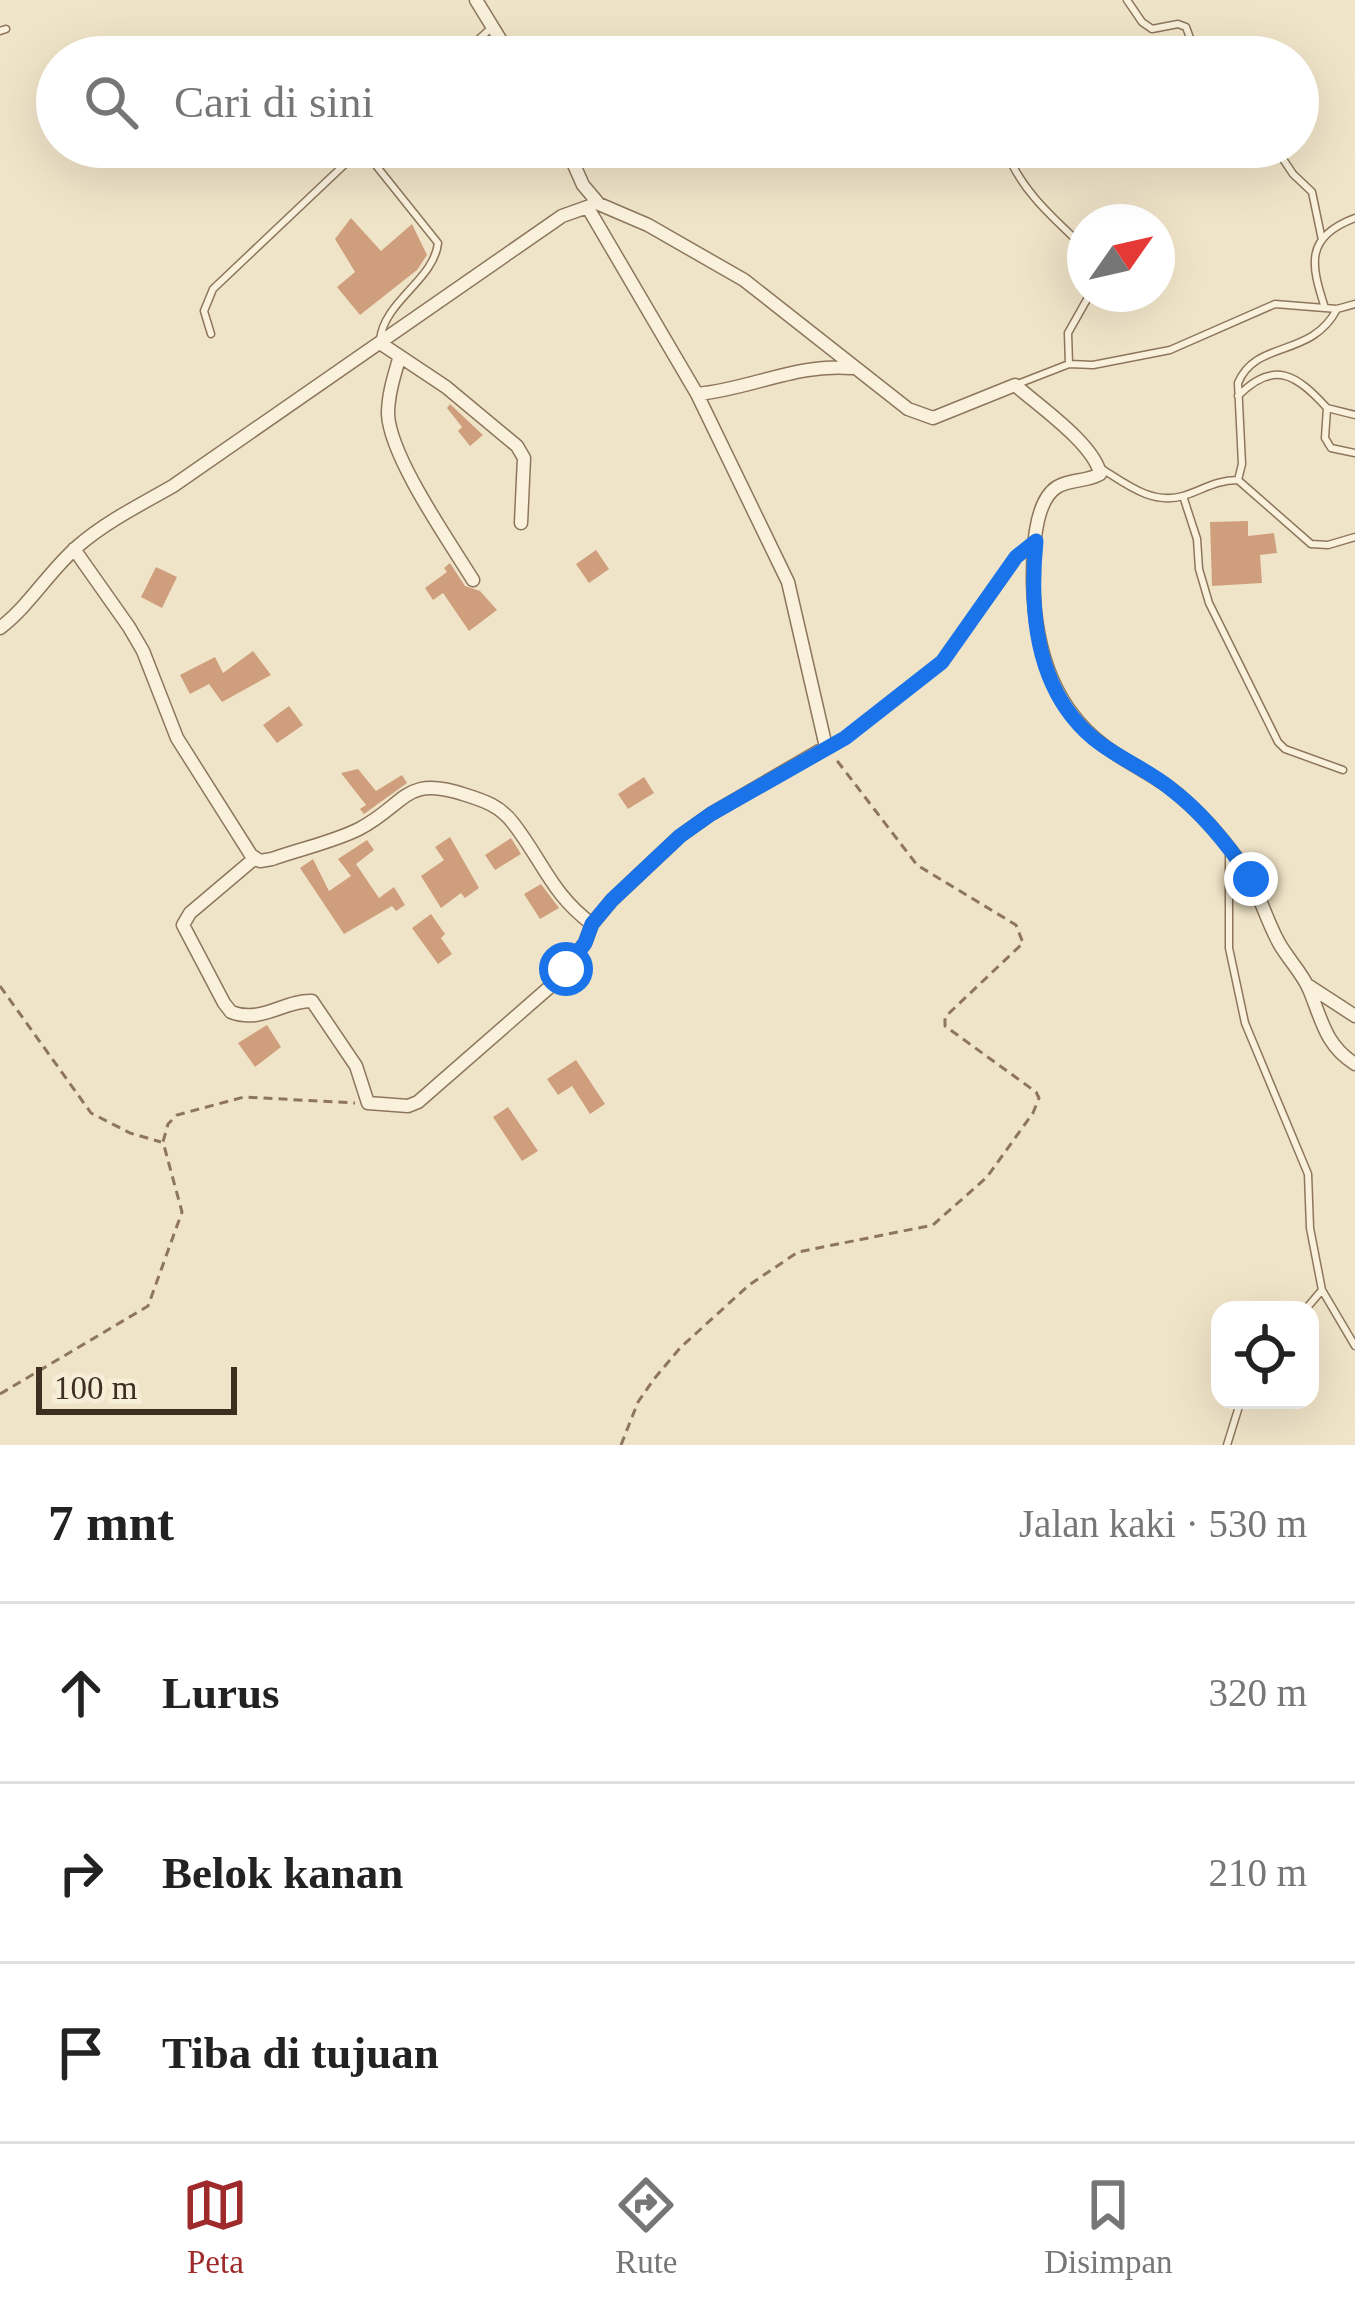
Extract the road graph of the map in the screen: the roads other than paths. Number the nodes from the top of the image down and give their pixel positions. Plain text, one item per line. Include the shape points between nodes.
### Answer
1 (476, 0) edge
2 (1127, 0) edge
3 (492, 26) junction
4 (482, 36) edge
5 (498, 36) edge
6 (1189, 36) edge
7 (341, 168) edge
8 (379, 168) edge
9 (575, 168) edge
10 (1014, 168) edge
11 (1289, 168) edge
12 (591, 204) junction
13 (1355, 218) edge
14 (1067, 231) edge
15 (1322, 240) junction
16 (1355, 304) edge
17 (1325, 308) junction
18 (1337, 309) junction
19 (1080, 312) edge
20 (211, 334) dead end
21 (380, 343) junction
22 (399, 358) junction
23 (1069, 364) junction
24 (852, 368) junction
25 (1015, 386) junction
26 (697, 394) junction
27 (1238, 396) junction
28 (1327, 408) junction
29 (1355, 415) edge
30 (1355, 453) edge
31 (1101, 468) junction
32 (1238, 480) junction
33 (1183, 496) junction
34 (521, 523) dead end
35 (1355, 537) edge
36 (74, 549) junction
37 (473, 580) dead end
38 (0, 628) edge
39 (1343, 770) dead end
40 (1229, 849) junction
41 (255, 858) junction
42 (592, 924) junction
43 (1308, 985) junction
44 (1355, 1016) edge
45 (1355, 1064) edge
46 (1322, 1290) junction
47 (1313, 1301) edge
48 (1355, 1346) edge
49 (1237, 1409) edge
50 (1227, 1445) edge

1 - 3 street
2 - 6 lane via 1152,29 1178,24
3 - 4 lane
3 - 5 street
7 - 20 lane via 213,289 204,311
8 - 21 lane via 438,243 384,322
9 - 12 street
10 - 14 lane
11 - 15 lane via 1312,192
12 - 21 street
12 - 24 street via 649,225 744,280
12 - 26 street
13 - 15 lane
15 - 17 lane via 1312,269
16 - 18 lane
17 - 18 lane
17 - 23 lane via 1275,304 1155,355
18 - 27 lane via 1306,343 1254,360
19 - 23 lane via 1068,333
21 - 22 street
21 - 36 street
22 - 34 street via 517,446 524,458
22 - 37 street via 389,401 393,438
23 - 25 lane
24 - 25 street via 933,418
24 - 26 street via 820,365
25 - 31 street
26 - 42 street via 788,582 826,747 680,836
27 - 28 lane via 1263,376 1288,375
27 - 32 lane
28 - 29 lane
28 - 30 lane via 1327,444
31 - 33 lane via 1142,494
31 - 40 street via 1046,497 1036,541 1035,626 1050,679 1090,736 1185,800
32 - 33 lane via 1212,481
32 - 35 lane via 1311,544
33 - 39 lane via 1209,604 1278,742
36 - 38 street
36 - 41 street via 129,627 177,738
40 - 43 street
40 - 46 lane via 1229,948 1258,1061 1308,1174
41 - 42 street via 356,831 414,790 446,788 506,814 560,897
41 - 42 street via 190,913 184,932 231,1012 255,1016 312,1001 356,1066 368,1103 418,1102 552,985
43 - 44 street
43 - 45 street via 1324,1033
46 - 47 lane
46 - 48 lane
49 - 50 lane

